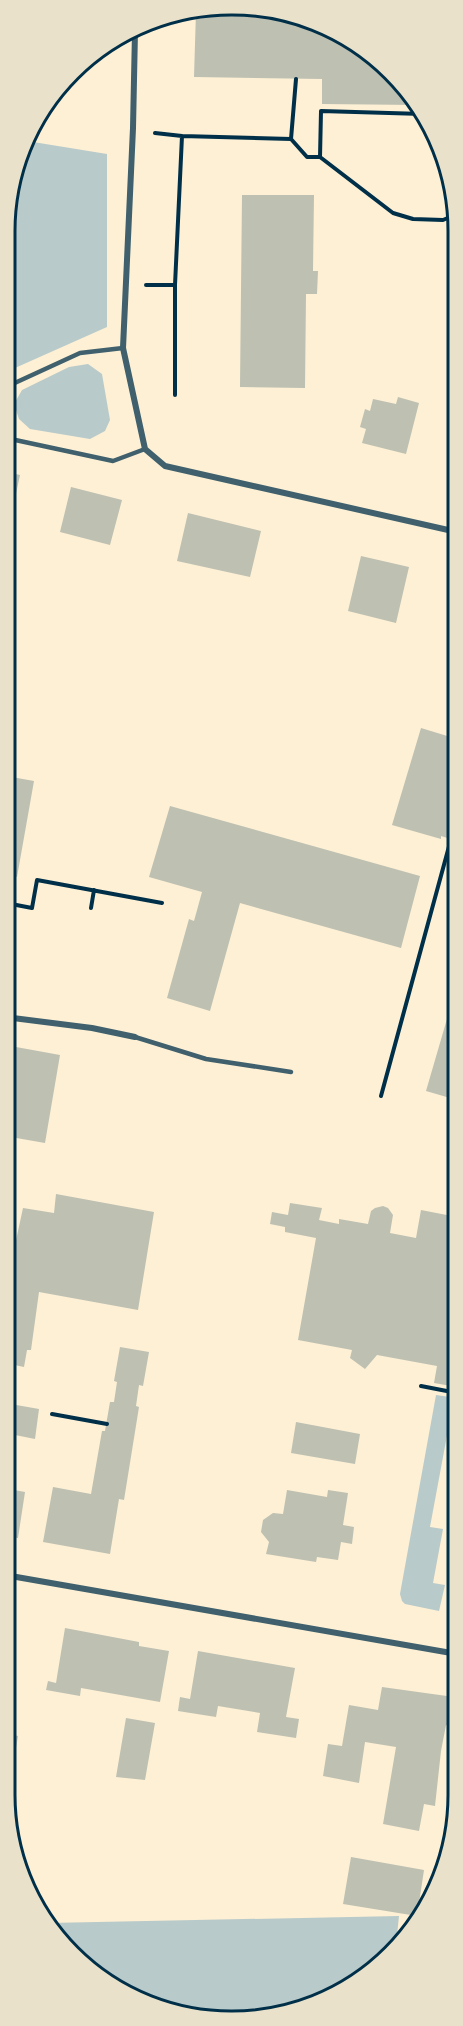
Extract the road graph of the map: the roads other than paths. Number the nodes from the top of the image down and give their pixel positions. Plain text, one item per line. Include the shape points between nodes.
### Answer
1 (135, 38) edge
2 (123, 348) junction
3 (15, 383) edge
4 (15, 440) edge
5 (145, 449) junction
6 (448, 530) edge
7 (15, 1018) edge
8 (135, 1037) joint
9 (291, 1072) dead end
10 (15, 1577) edge
11 (448, 1653) edge

1 - 2 street
2 - 3 lane via 80,353
2 - 5 street
4 - 5 lane via 113,461
5 - 6 street via 165,466
7 - 8 street
8 - 9 lane via 206,1059
10 - 11 street

